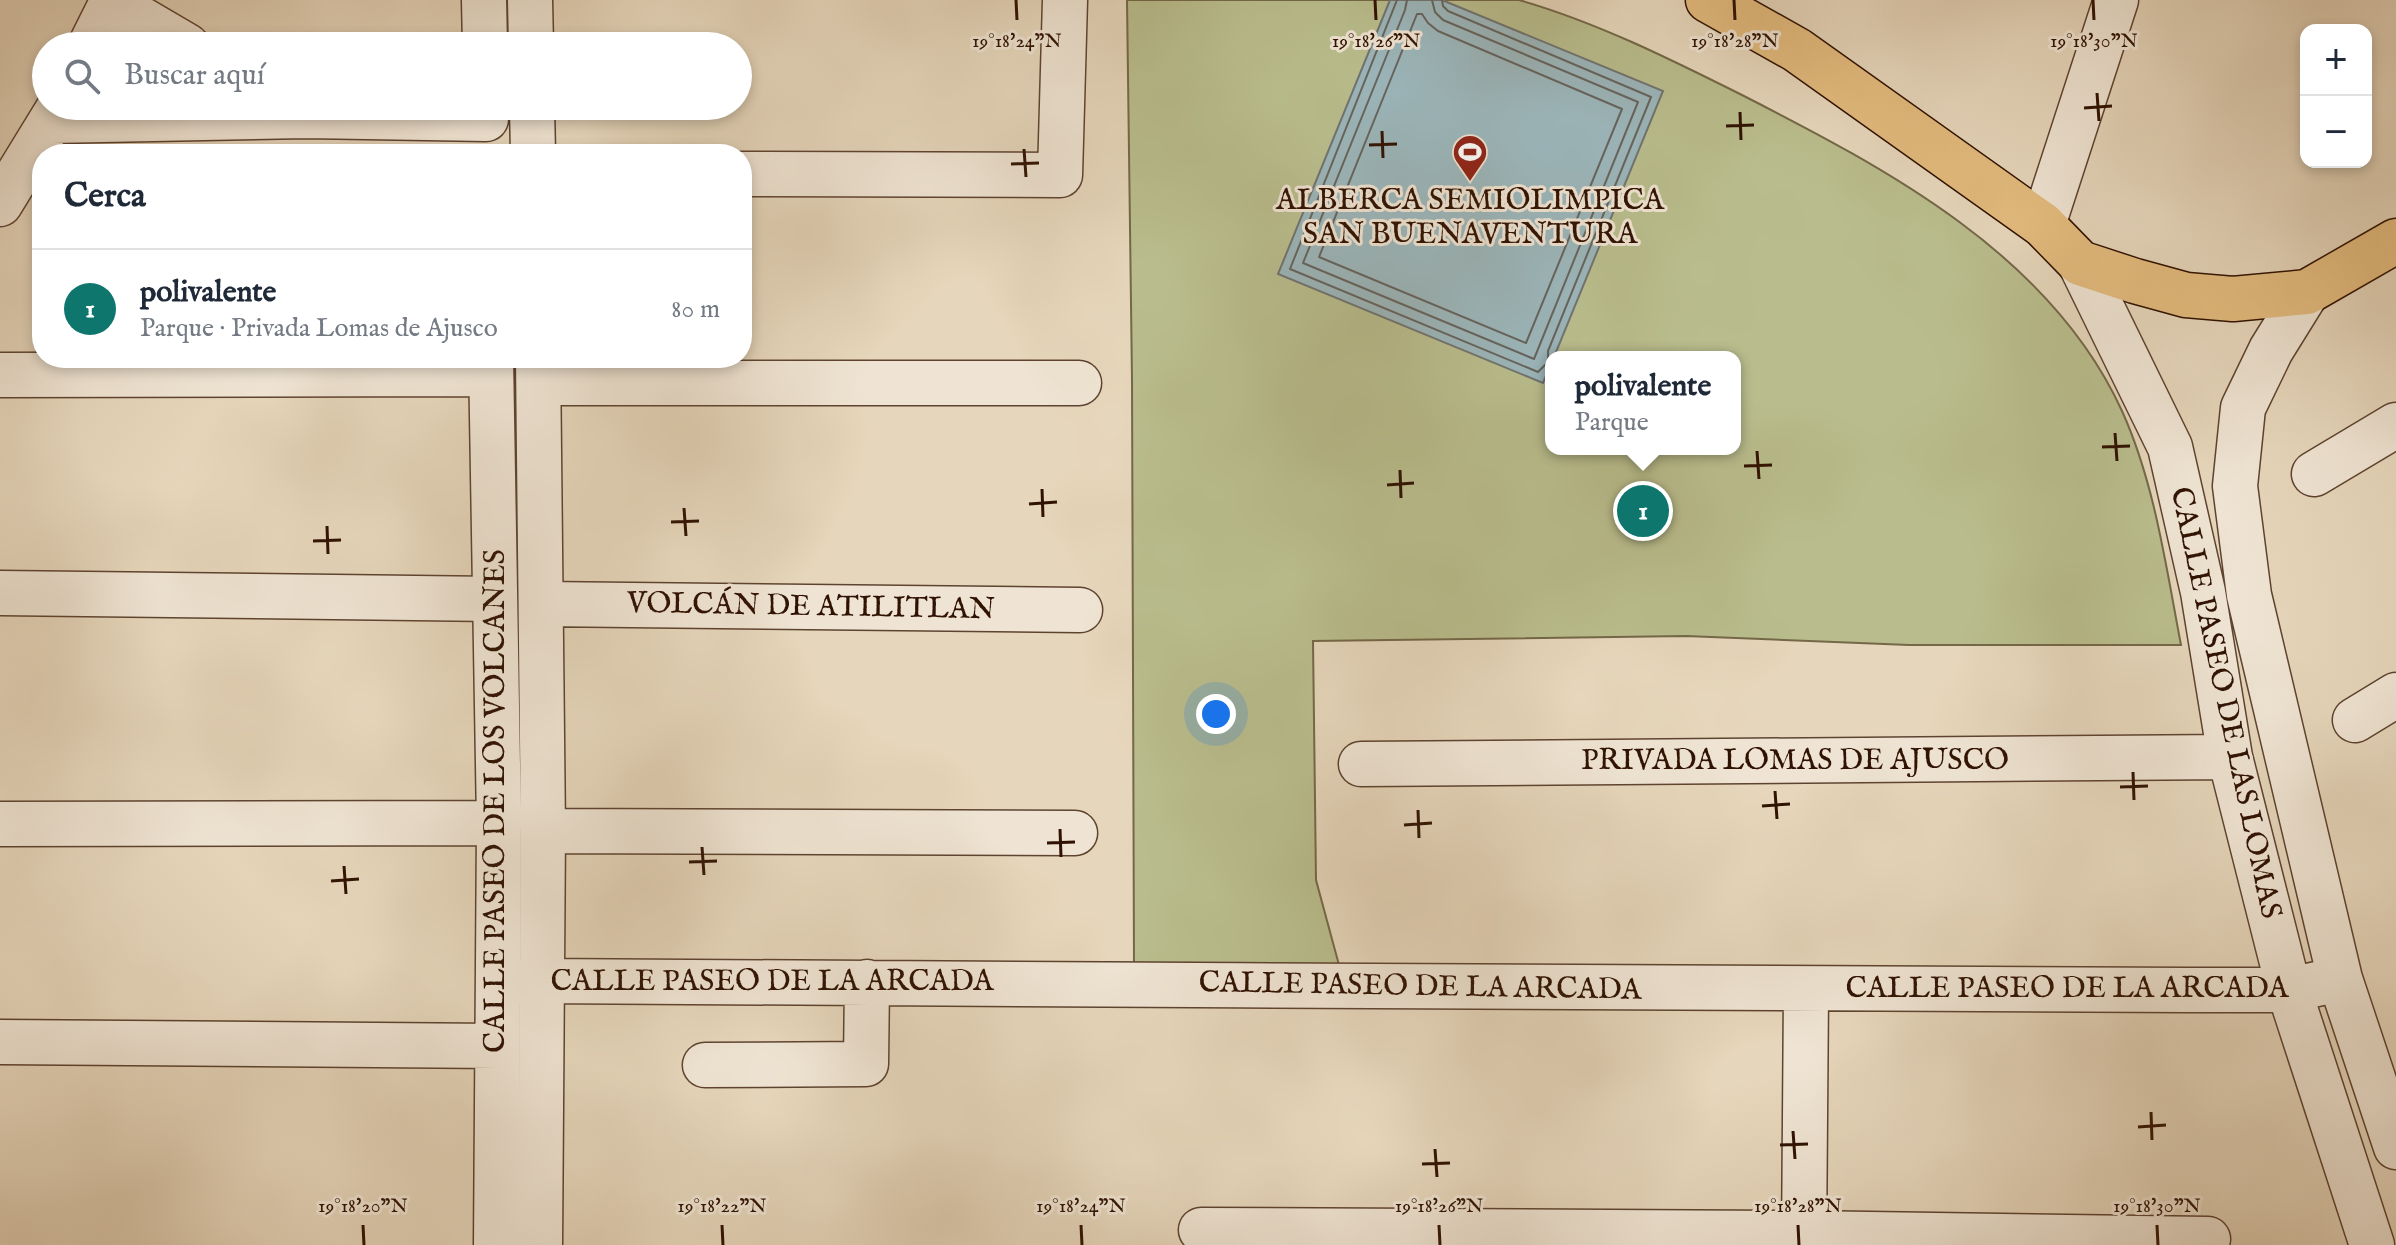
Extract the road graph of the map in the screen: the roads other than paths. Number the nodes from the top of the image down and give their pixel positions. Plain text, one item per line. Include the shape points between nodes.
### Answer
1 (484, 0) edge
2 (530, 0) edge
3 (1065, 0) edge
4 (1708, 0) edge
5 (2116, 0) edge
6 (113, 1) edge
7 (97, 32) edge
8 (164, 32) edge
9 (485, 32) edge
10 (531, 32) edge
11 (52, 120) edge
12 (411, 120) edge
13 (532, 120) edge
14 (486, 126) edge
15 (37, 144) edge
16 (533, 144) edge
17 (32, 152) edge
18 (752, 174) edge
19 (0, 204) edge
20 (2043, 225) junction
21 (2396, 241) edge
22 (2080, 263) junction
23 (2307, 292) junction
24 (382, 368) edge
25 (491, 368) edge
26 (538, 370) edge
27 (0, 375) edge
28 (1079, 383) dead end
29 (2396, 425) edge
30 (2314, 474) dead end
31 (0, 593) edge
32 (495, 599) junction
33 (542, 604) junction
34 (1080, 610) dead end
35 (2396, 695) edge
36 (2355, 720) dead end
37 (2230, 757) junction
38 (1361, 764) dead end
39 (499, 823) junction
40 (0, 824) edge
41 (543, 831) junction
42 (1075, 833) dead end
43 (2340, 979) junction
44 (519, 982) junction
45 (867, 982) junction
46 (2289, 990) junction
47 (1806, 991) junction
48 (0, 1042) edge
49 (497, 1046) junction
50 (705, 1065) dead end
51 (2396, 1147) edge
52 (1201, 1230) dead end
53 (1804, 1239) edge
54 (2208, 1239) dead end
55 (496, 1245) edge
56 (540, 1245) edge
57 (2372, 1245) edge

1 - 9 street
2 - 10 street
3 - 18 street via 1060,175
4 - 20 main road via 1797,50
5 - 20 street
6 - 7 street
6 - 8 street
11 - 15 street
12 - 14 street
13 - 16 street
17 - 19 street
20 - 22 main road
21 - 23 main road
22 - 23 main road via 2186,295 2233,299
22 - 37 street, CALLE PASEO DE LAS LOMAS via 2170,447 2203,592
23 - 43 street, CALLE PASEO DE LAS LOMAS via 2243,408 2235,486 2249,595
24 - 27 street
25 - 32 street, CALLE PASEO DE LOS VOLCANES
26 - 28 street
26 - 33 street, CALLE PASEO DE LOS VOLCANES
29 - 30 street
31 - 32 street
32 - 39 street, CALLE PASEO DE LOS VOLCANES
33 - 34 street, VOLCÁN DE ATILITLAN
33 - 41 street, CALLE PASEO DE LOS VOLCANES
35 - 36 street
37 - 38 street, PRIVADA LOMAS DE AJUSCO
37 - 46 street, CALLE PASEO DE LAS LOMAS
39 - 40 street
39 - 44 street, CALLE PASEO DE LOS VOLCANES
41 - 42 street
41 - 44 street, CALLE PASEO DE LOS VOLCANES
43 - 46 street, CALLE PASEO DE LA ARCADA
43 - 51 street, CALLE PASEO DE LAS LOMAS
44 - 45 street, CALLE PASEO DE LA ARCADA
44 - 49 street, CALLE PASEO DE LOS VOLCANES
44 - 56 street, CALLE PASEO DE LOS VOLCANES
45 - 47 street, CALLE PASEO DE LA ARCADA
45 - 50 street via 866,1064
46 - 47 street, CALLE PASEO DE LA ARCADA
46 - 57 street, CALLE PASEO DE LAS LOMAS
47 - 53 street
48 - 49 street
49 - 55 street, CALLE PASEO DE LOS VOLCANES
52 - 53 street
53 - 54 street

